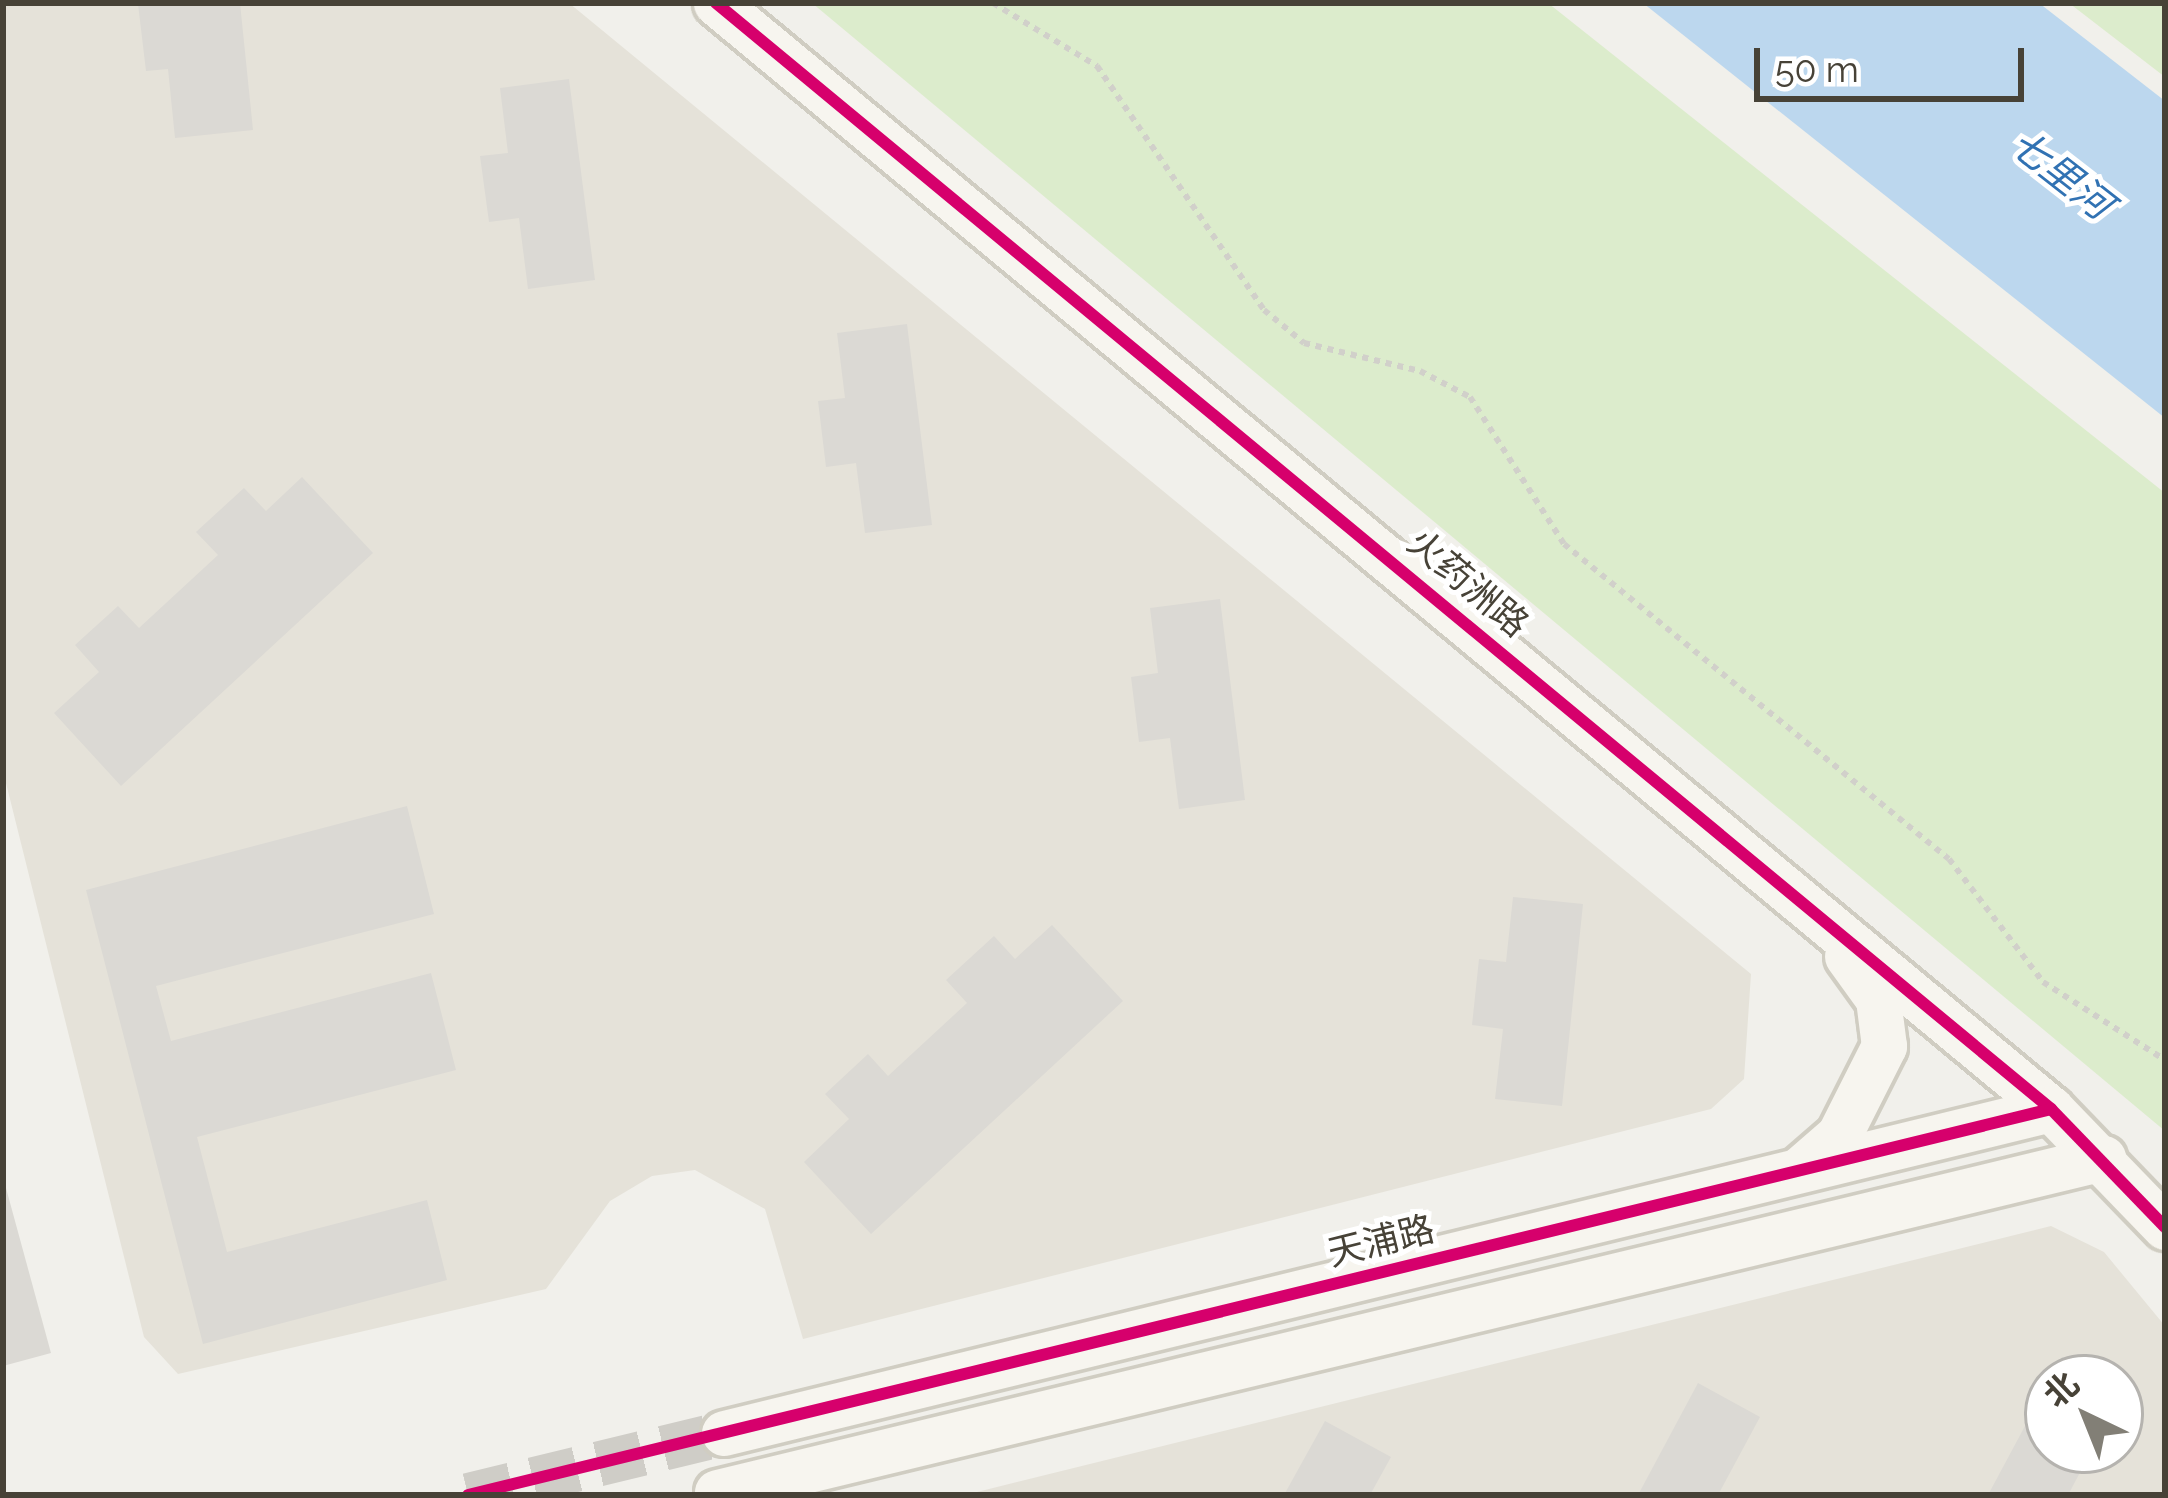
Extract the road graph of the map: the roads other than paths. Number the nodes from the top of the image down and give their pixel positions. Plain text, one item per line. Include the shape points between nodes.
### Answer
1 (716, 3) edge
2 (1814, 910) junction
3 (2051, 1109) junction
4 (2103, 1158) junction
5 (1798, 1170) junction
6 (2165, 1227) edge
7 (724, 1433) tunnel mouth
8 (717, 1492) edge

1 - 2 street, 火药洲路
2 - 3 street, 火药洲路
2 - 5 street via 1878,999 1884,1046 1839,1136
3 - 4 street, 火药洲路
3 - 5 street, 天浦路
4 - 6 street, 火药洲路
4 - 8 street
5 - 7 street, 天浦路

